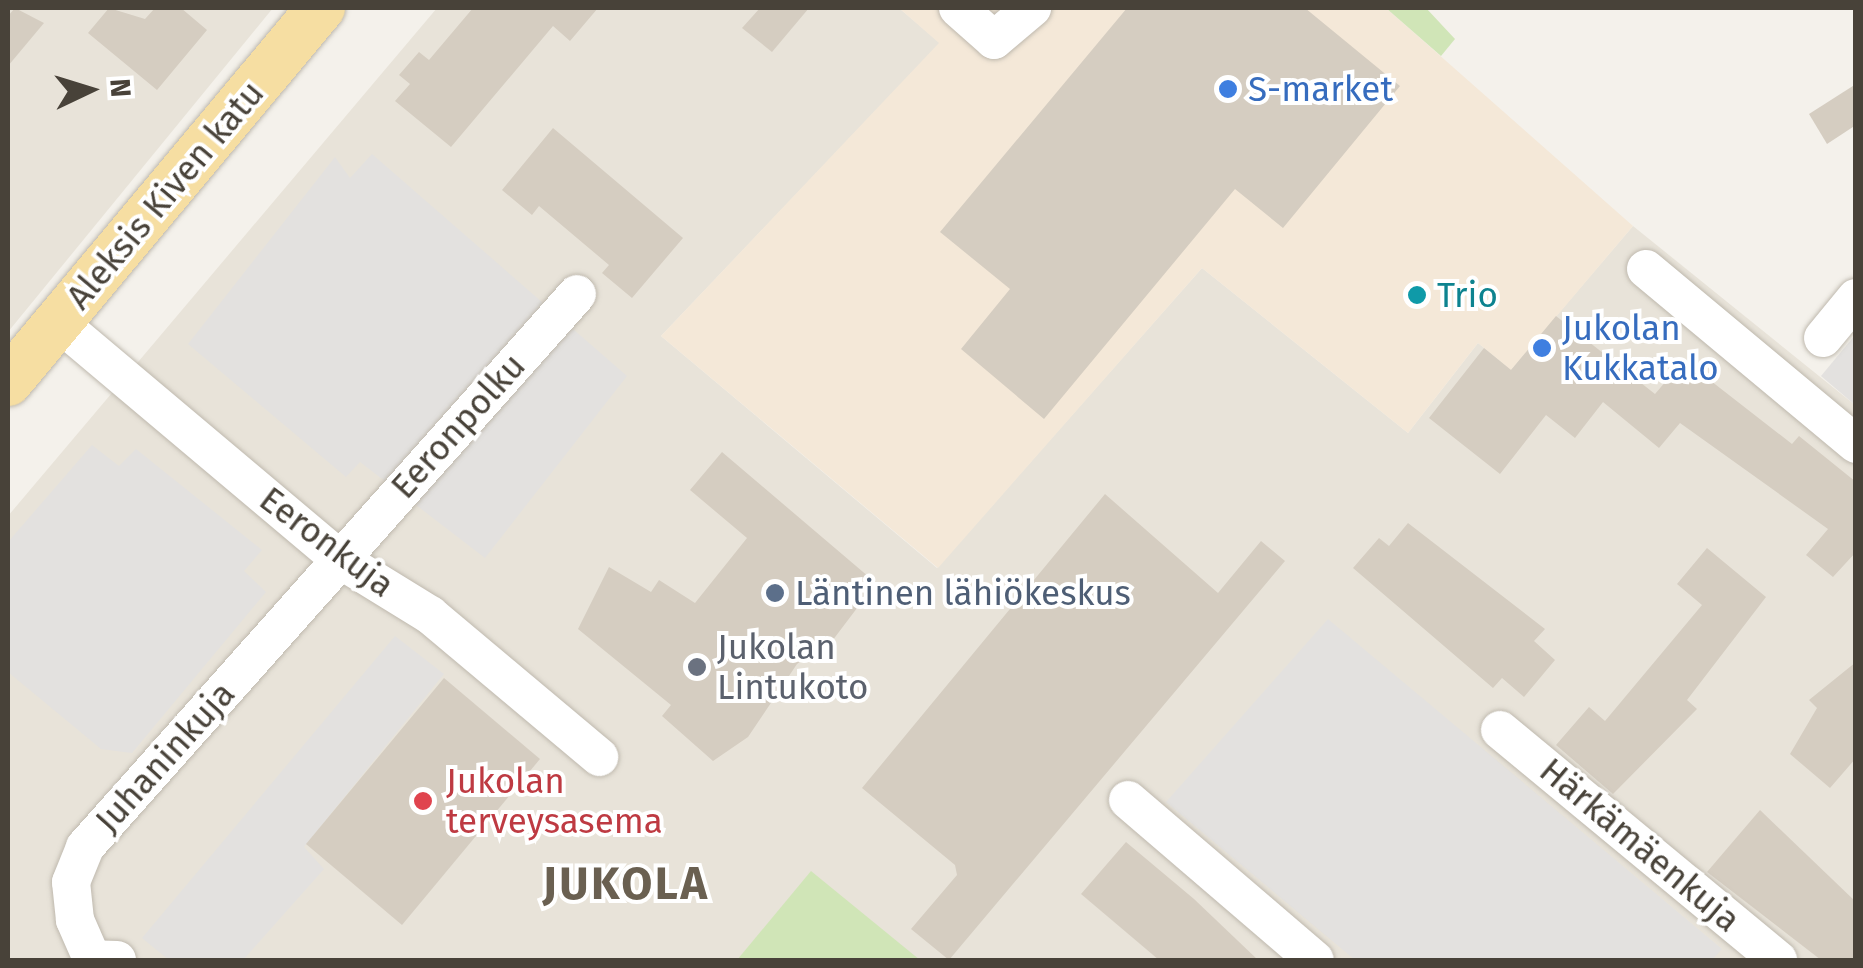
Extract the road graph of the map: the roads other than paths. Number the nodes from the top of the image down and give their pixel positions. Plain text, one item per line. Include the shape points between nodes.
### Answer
1 (322, 8) edge
2 (958, 8) edge
3 (1032, 8) edge
4 (1646, 269) dead end
5 (577, 294) dead end
6 (1856, 298) edge
7 (58, 322) junction
8 (1823, 338) dead end
9 (8, 382) edge
10 (1856, 444) edge
11 (339, 559) junction
12 (1500, 730) dead end
13 (600, 757) dead end
14 (1128, 800) dead end
15 (100, 960) edge
16 (1315, 960) edge
17 (1778, 960) edge

1 - 7 main road, Aleksis Kiven katu
2 - 3 street via 994,40
4 - 10 street
5 - 11 street, Eeronpolku
6 - 8 street
7 - 9 main road, Aleksis Kiven katu
7 - 11 street, Eeronkuja
11 - 13 street, Eeronkuja via 430,615
11 - 15 street, Juhaninkuja via 85,847 71,882
12 - 17 street, Härkämäenkuja
14 - 16 street

